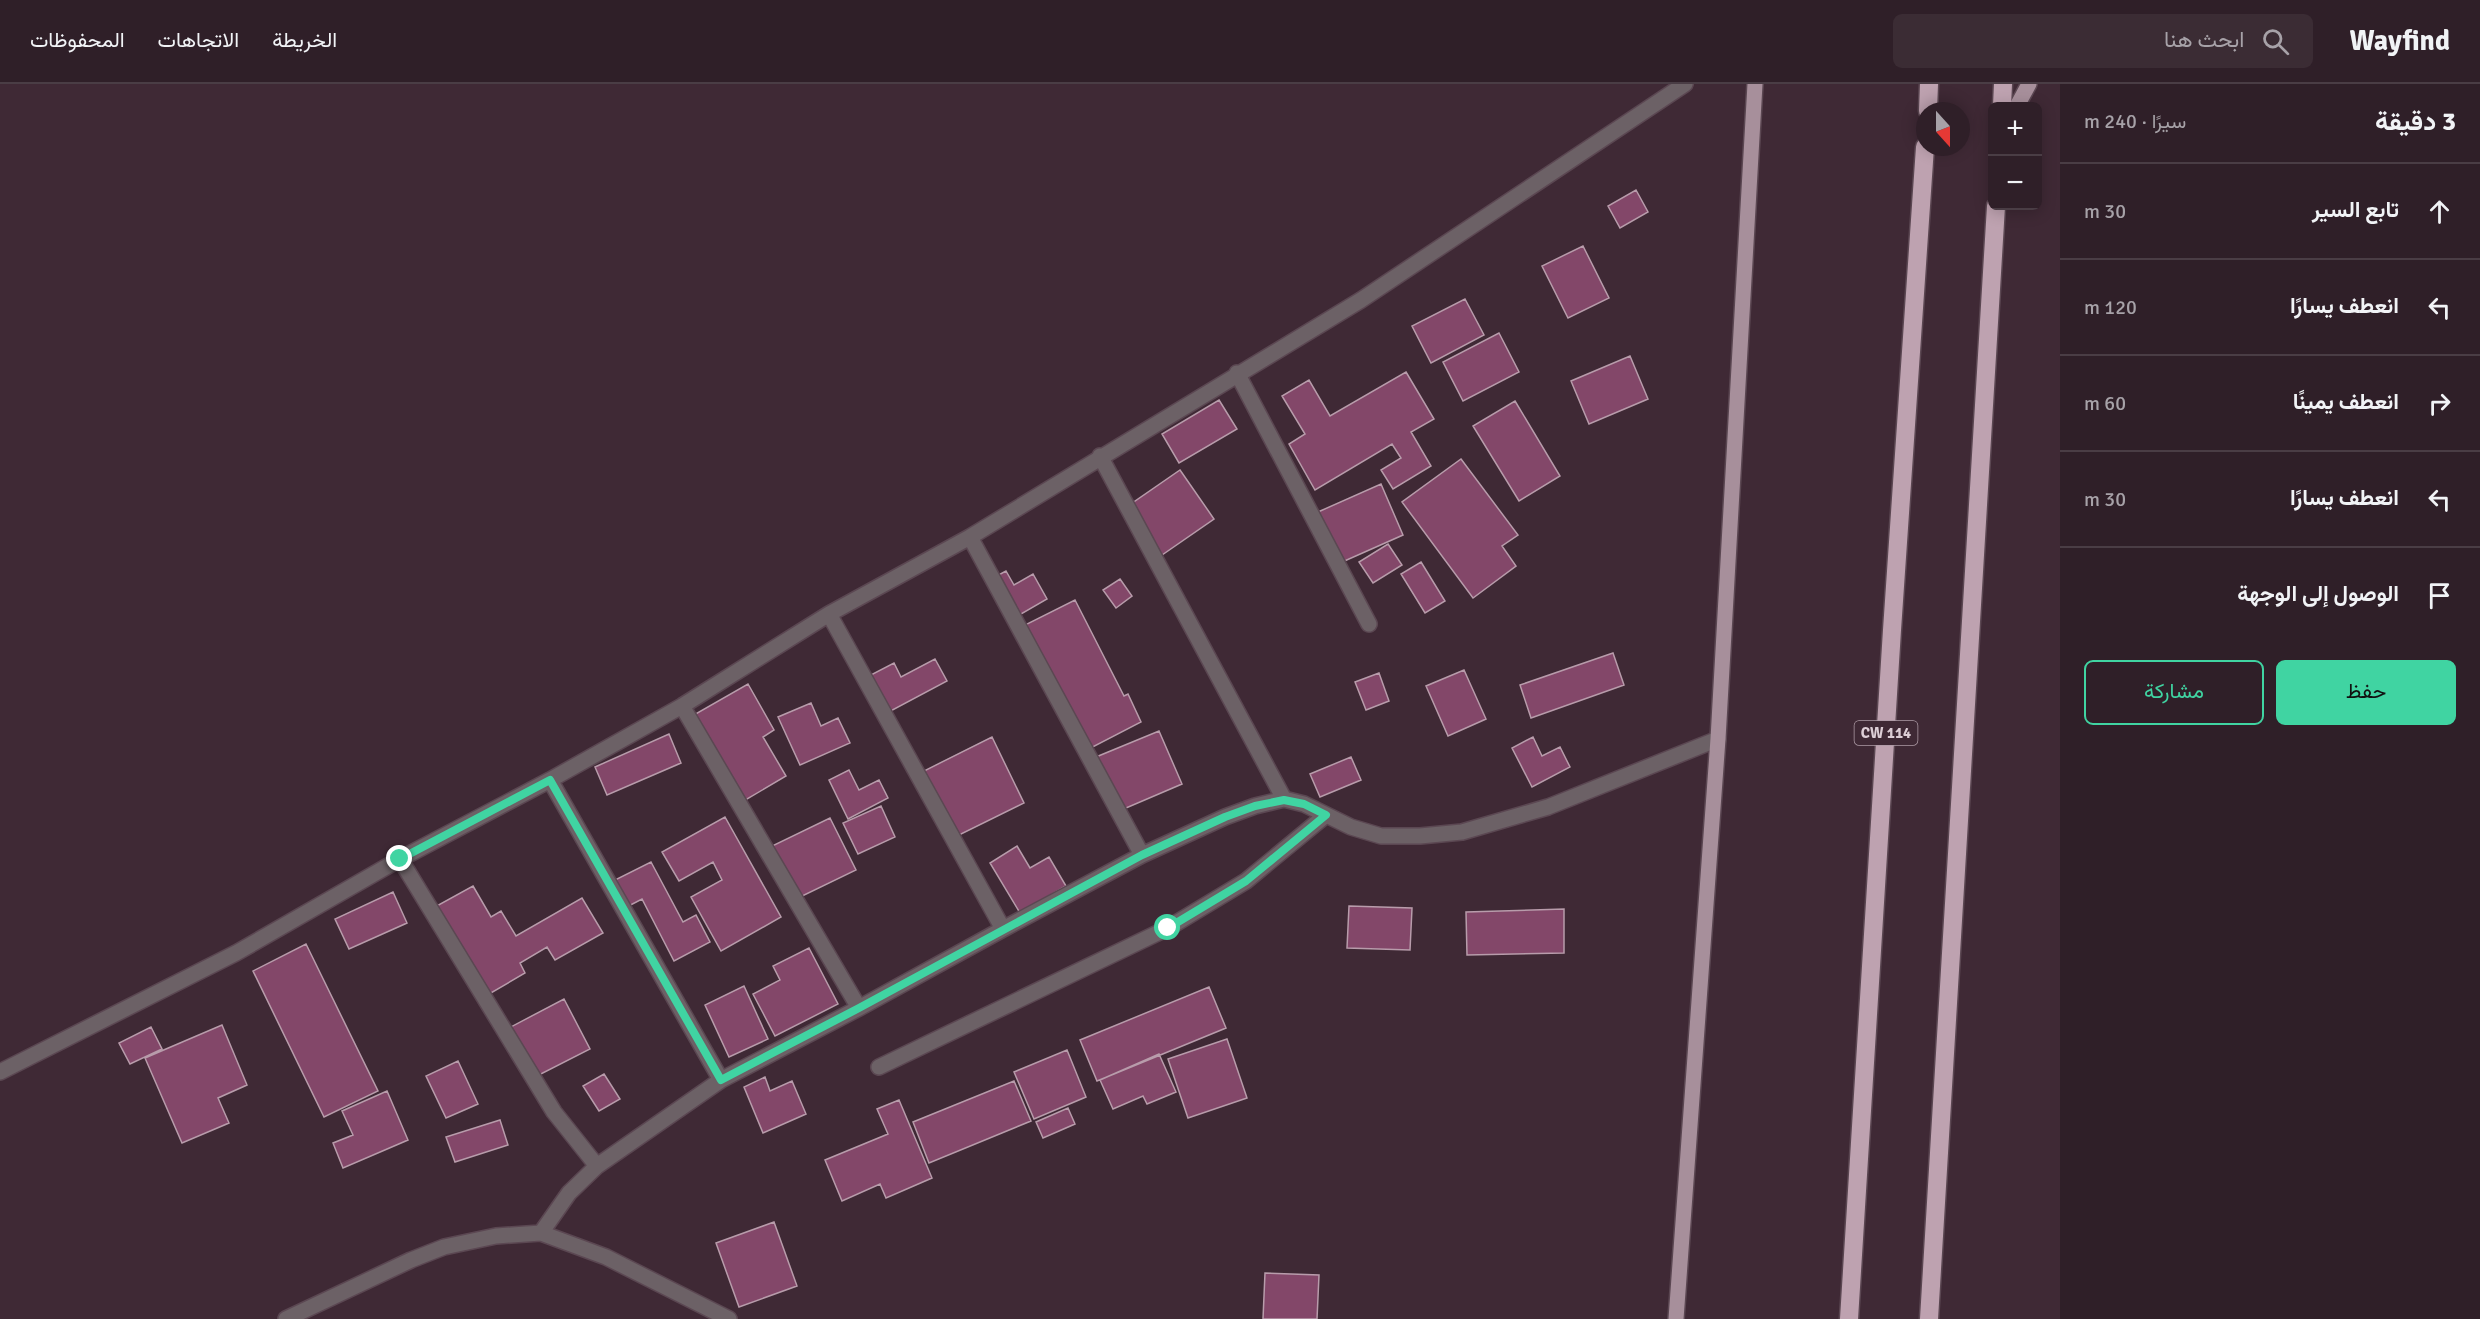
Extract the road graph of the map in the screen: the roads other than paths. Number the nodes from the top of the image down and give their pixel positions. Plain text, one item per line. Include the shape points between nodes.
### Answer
1 (1685, 84) edge
2 (1755, 84) edge
3 (1929, 84) edge
4 (2003, 84) edge
5 (2029, 84) edge
6 (1928, 102) edge
7 (2002, 102) edge
8 (2019, 102) edge
9 (1924, 156) edge
10 (1996, 210) edge
11 (1237, 373) junction
12 (1100, 456) junction
13 (970, 537) junction
14 (829, 614) junction
15 (1369, 624) dead end
16 (682, 706) junction
17 (1718, 739) junction
18 (550, 780) junction
19 (1284, 800) junction
20 (1326, 815) junction
21 (1142, 855) junction
22 (400, 859) junction
23 (1003, 928) junction
24 (859, 1008) junction
25 (879, 1067) dead end
26 (0, 1072) edge
27 (721, 1080) junction
28 (597, 1166) junction
29 (541, 1233) junction
30 (286, 1319) edge
31 (729, 1319) edge
32 (1676, 1319) edge
33 (1849, 1319) edge
34 (1929, 1319) edge

1 - 11 street via 1361,300
2 - 17 main road
3 - 6 highway
4 - 7 highway
5 - 8 main road
9 - 33 highway, CW 114
10 - 34 highway
11 - 12 street
11 - 15 street
12 - 13 street
12 - 19 street
13 - 14 street
13 - 21 street
14 - 16 street
14 - 23 street
16 - 18 street
16 - 24 street
17 - 20 street via 1548,807 1462,832 1381,836
17 - 32 main road
18 - 22 street
18 - 27 street
19 - 20 street
19 - 21 street via 1225,817
20 - 25 street via 1246,881 1168,928
21 - 23 street
22 - 26 street via 236,953
22 - 28 street via 554,1112
23 - 24 street
24 - 27 street
27 - 28 street
28 - 29 street via 569,1193
29 - 30 street via 496,1236 444,1247
29 - 31 street via 606,1257

